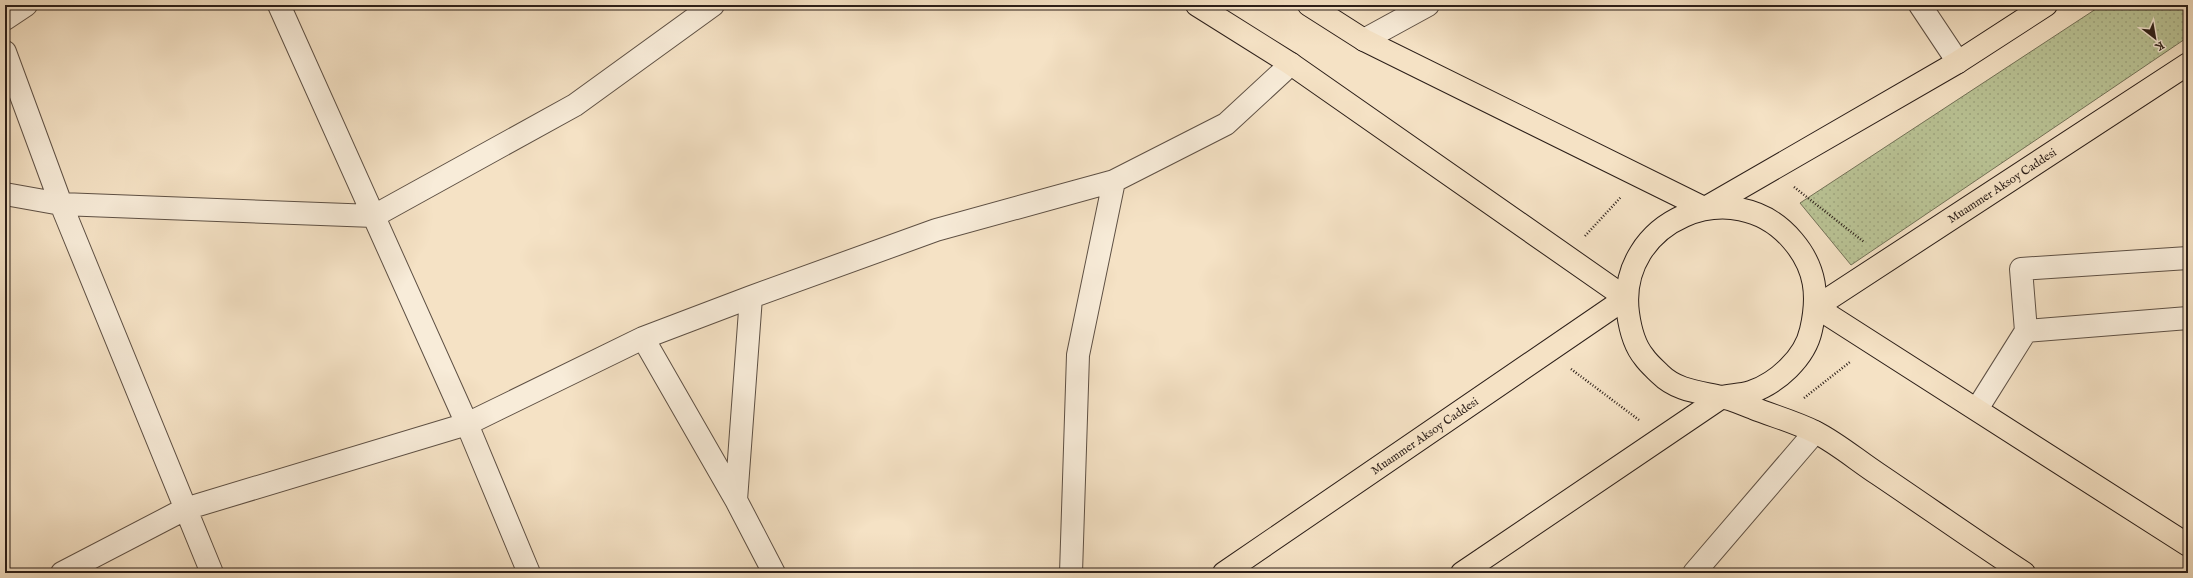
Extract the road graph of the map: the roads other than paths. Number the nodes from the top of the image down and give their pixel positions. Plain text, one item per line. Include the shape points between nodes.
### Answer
1 (26, 5) edge
2 (279, 5) edge
3 (713, 5) edge
4 (1197, 5) edge
5 (1309, 5) edge
6 (1428, 5) edge
7 (1920, 5) edge
8 (2046, 5) edge
9 (5, 19) edge
10 (1364, 40) junction
11 (5, 52) edge
12 (1958, 62) junction
13 (1291, 64) junction
14 (2188, 64) edge
15 (1114, 181) junction
16 (5, 194) edge
17 (61, 204) junction
18 (1704, 208) junction
19 (374, 216) junction
20 (2188, 258) edge
21 (751, 297) junction
22 (1626, 298) junction
23 (1816, 307) junction
24 (2188, 318) edge
25 (2026, 331) junction
26 (644, 338) junction
27 (1722, 397) junction
28 (1977, 409) junction
29 (467, 424) junction
30 (1815, 432) junction
31 (736, 500) junction
32 (185, 509) junction
33 (2188, 545) edge
34 (2021, 572) edge
35 (62, 573) edge
36 (212, 573) edge
37 (529, 573) edge
38 (774, 573) edge
39 (1071, 573) edge
40 (1224, 573) edge
41 (1462, 573) edge
42 (1694, 573) edge

1 - 9 street
2 - 19 street
3 - 19 street via 575,105
4 - 13 main road
5 - 10 main road
6 - 10 street
7 - 12 street
8 - 12 main road
10 - 18 main road
11 - 17 street
12 - 18 main road
13 - 15 street via 1226,124
13 - 22 main road
14 - 23 main road, Muammer Aksoy Caddesi
15 - 21 street via 936,230
15 - 39 street via 1078,355
16 - 17 street
17 - 19 street
17 - 32 street
18 - 22 main road via 1680,216 1658,230 1642,250 1630,274
18 - 23 main road via 1733,207 1760,215 1785,231 1803,252 1814,279
19 - 29 street
20 - 25 street via 2021,269
21 - 26 street
21 - 31 street
22 - 27 main road via 1630,329 1643,356 1659,373 1692,392
22 - 40 main road, Muammer Aksoy Caddesi
23 - 27 main road via 1810,335 1797,360 1776,380 1750,392
23 - 28 main road
24 - 25 street
25 - 28 street
26 - 29 street
26 - 31 street
27 - 30 main road
27 - 41 main road
28 - 33 main road
29 - 32 street
29 - 37 street
30 - 34 main road
30 - 42 street
31 - 38 street
32 - 35 street
32 - 36 street

